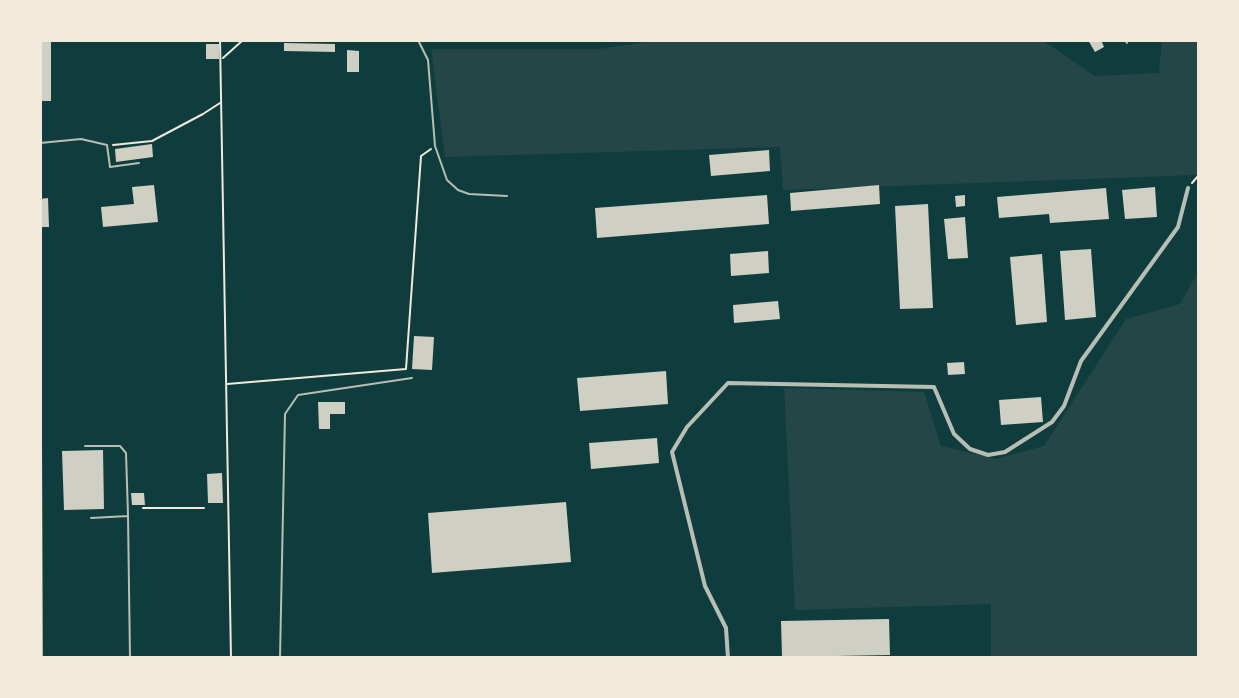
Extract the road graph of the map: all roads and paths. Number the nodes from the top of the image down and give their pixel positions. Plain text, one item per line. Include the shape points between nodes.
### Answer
1 (220, 40) edge
2 (243, 40) edge
3 (418, 40) edge
4 (221, 60) junction
5 (220, 102) junction
6 (40, 143) edge
7 (107, 145) junction
8 (435, 146) junction
9 (139, 163) dead end
10 (1199, 175) edge
11 (1188, 188) joint
12 (507, 196) dead end
13 (412, 378) dead end
14 (227, 384) junction
15 (41, 441) edge
16 (85, 446) dead end
17 (143, 508) dead end
18 (204, 508) dead end
19 (128, 516) junction
20 (91, 518) dead end
21 (42, 658) edge
22 (130, 658) edge
23 (231, 658) edge
24 (280, 658) edge
25 (728, 658) edge

1 - 4 path
2 - 4 path
3 - 8 lane via 428,60
4 - 5 path
5 - 7 path via 152,141
5 - 14 path
6 - 7 lane via 81,139
7 - 9 lane via 110,167
8 - 12 lane via 447,180 458,190
8 - 14 path via 421,156 406,369
10 - 11 path
11 - 25 street via 1178,227 1081,361 1064,406 1052,422 1005,452 988,455 970,449 954,434 934,387 728,383 687,427 672,452 705,586 726,628
13 - 24 lane via 298,395 285,414
14 - 23 path
15 - 21 lane
16 - 19 lane via 120,446 126,453
17 - 18 path
19 - 20 lane
19 - 22 lane

